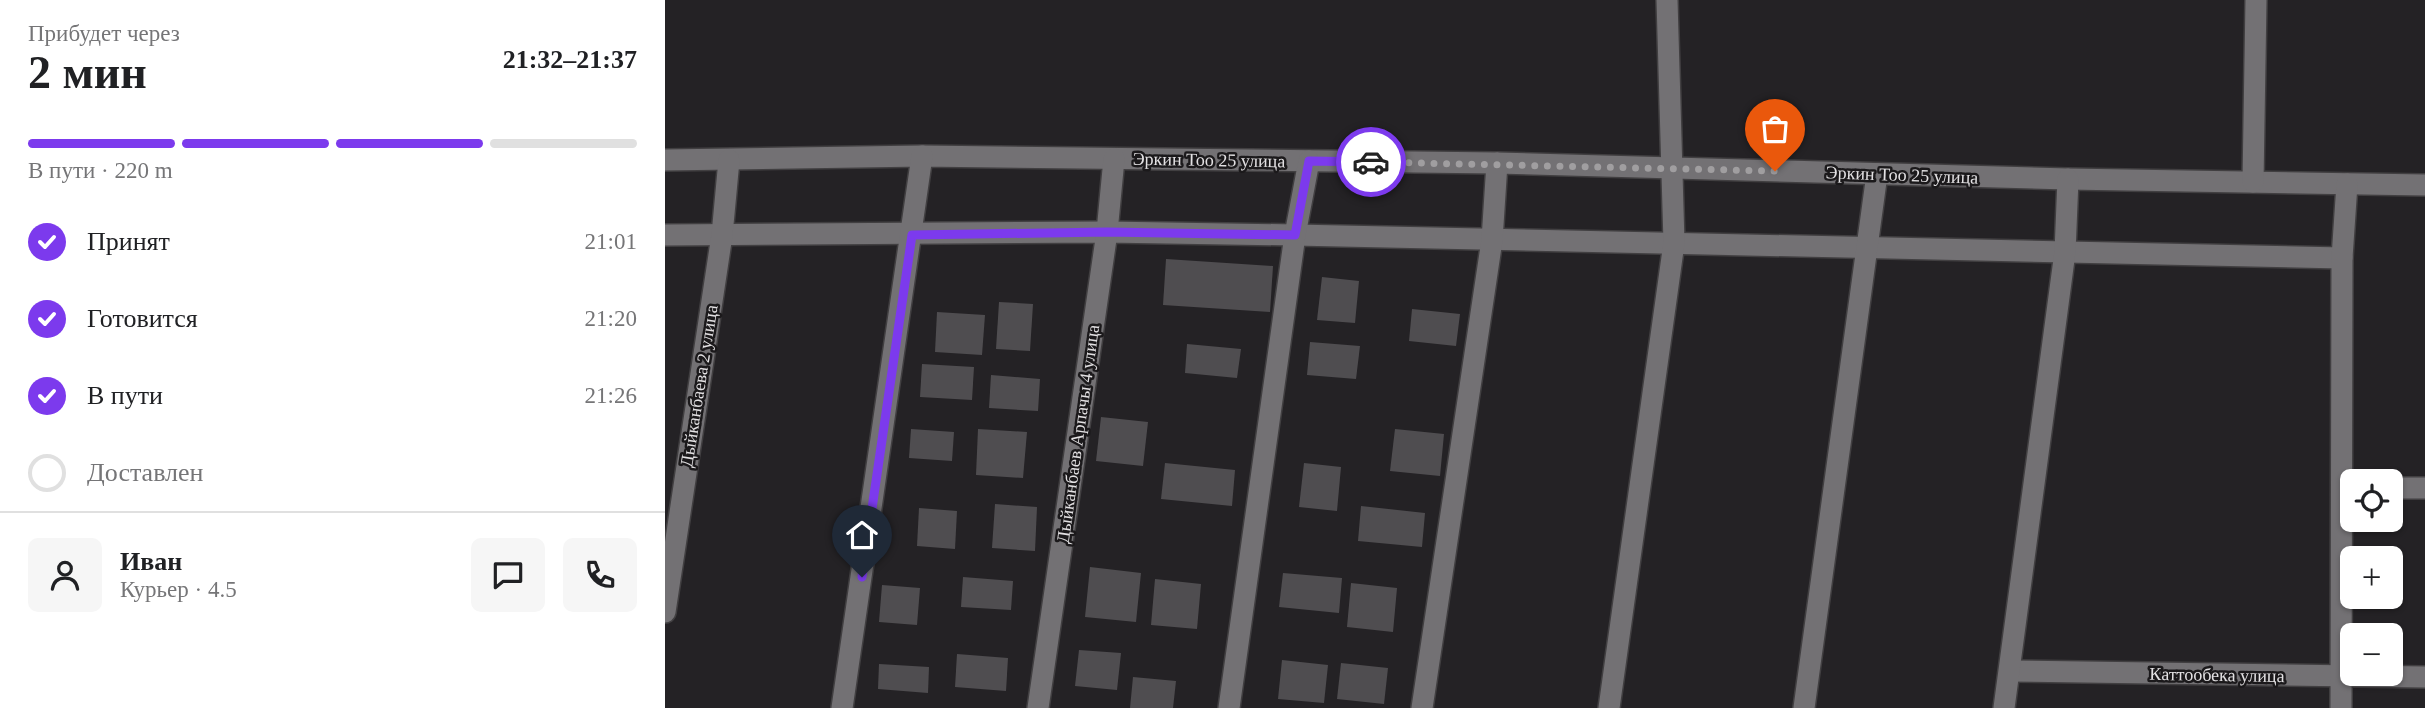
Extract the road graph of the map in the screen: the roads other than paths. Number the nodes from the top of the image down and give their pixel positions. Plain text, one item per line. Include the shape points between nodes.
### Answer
1 (1667, 0) edge
2 (2256, 0) edge
3 (922, 156) junction
4 (1114, 159) junction
5 (665, 160) edge
6 (729, 160) junction
7 (1309, 161) junction
8 (1497, 163) junction
9 (1673, 168) junction
10 (1877, 174) junction
11 (2069, 180) junction
12 (2253, 182) junction
13 (2347, 184) junction
14 (2425, 185) edge
15 (1107, 232) junction
16 (665, 235) edge
17 (722, 235) junction
18 (912, 235) junction
19 (1295, 235) junction
20 (1492, 240) junction
21 (1674, 243) junction
22 (1867, 247) junction
23 (2065, 252) junction
24 (2342, 258) junction
25 (2346, 469) edge
26 (2403, 488) edge
27 (2425, 488) edge
28 (2345, 532) edge
29 (665, 612) edge
30 (2342, 623) edge
31 (2010, 671) junction
32 (2340, 677) edge
33 (2403, 677) edge
34 (2425, 677) edge
35 (2341, 686) edge
36 (842, 708) edge
37 (1038, 708) edge
38 (1230, 708) edge
39 (1422, 708) edge
40 (1609, 708) edge
41 (1804, 708) edge
42 (2004, 708) edge
43 (2341, 708) edge

1 - 9 street
2 - 12 street
3 - 4 street, Эркин Тоо 25 улица
3 - 6 street, Эркин Тоо 25 улица
3 - 18 street
4 - 7 street, Эркин Тоо 25 улица
4 - 15 street, Дыйканбаев Арпачы 4 улица
5 - 6 street, Эркин Тоо 25 улица
6 - 17 street, Дыйканбаева 2 улица
7 - 8 street, Эркин Тоо 25 улица
7 - 19 street
8 - 9 street, Эркин Тоо 25 улица
8 - 20 street
9 - 10 street, Эркин Тоо 25 улица
9 - 21 street
10 - 11 street, Эркин Тоо 25 улица
10 - 22 street
11 - 12 street, Эркин Тоо 25 улица
11 - 23 street
12 - 13 street, Эркин Тоо 25 улица
13 - 14 street, Эркин Тоо 25 улица
13 - 24 street
15 - 18 street
15 - 19 street
15 - 37 street, Дыйканбаев Арпачы 4 улица
16 - 17 street
17 - 18 street
17 - 29 street, Дыйканбаева 2 улица
18 - 36 street
19 - 20 street
19 - 38 street
20 - 21 street
20 - 39 street
21 - 22 street
21 - 40 street
22 - 23 street
22 - 41 street
23 - 24 street
23 - 31 street
24 - 25 street
26 - 27 street
28 - 30 street
31 - 32 street, Каттообека улица
31 - 42 street
33 - 34 street, Каттообека улица
35 - 43 street

